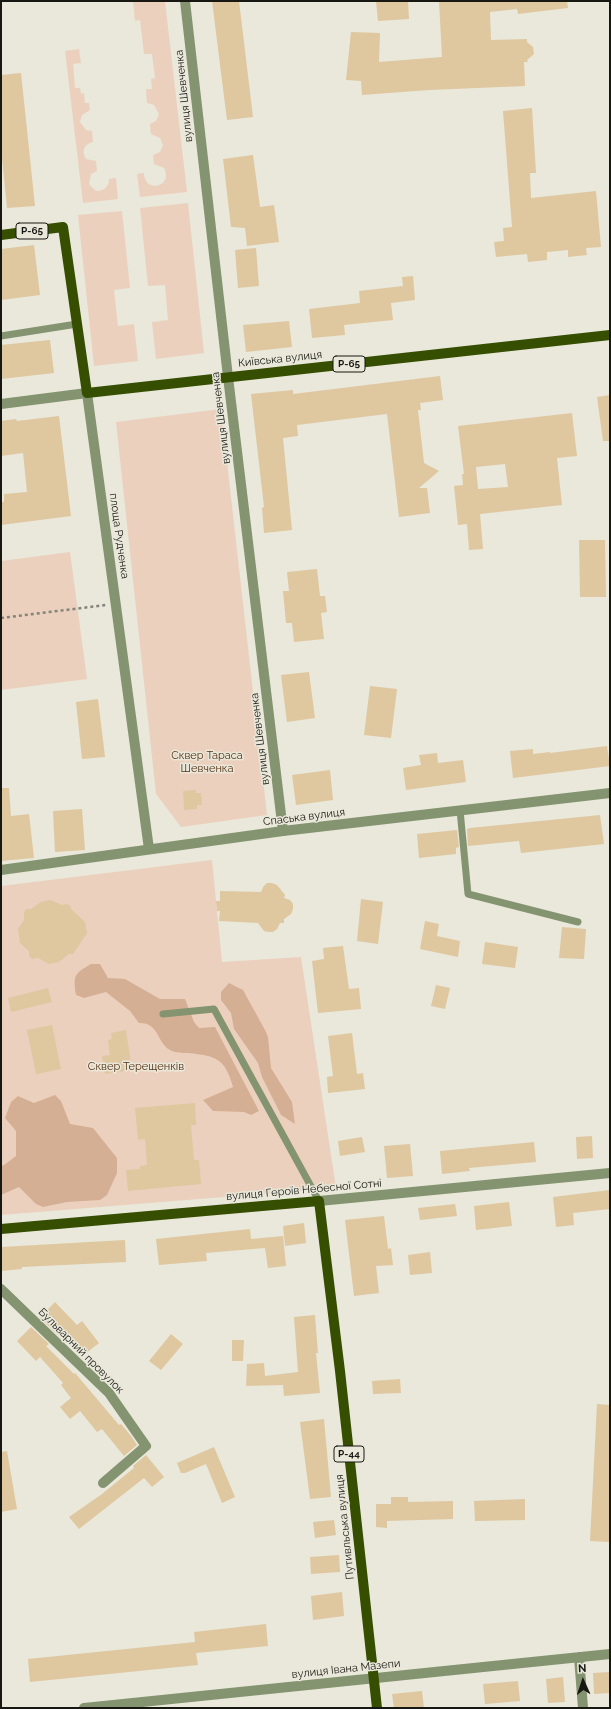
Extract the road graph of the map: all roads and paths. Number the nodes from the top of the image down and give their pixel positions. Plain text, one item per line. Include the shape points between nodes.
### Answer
1 (185, 1) edge
2 (1, 235) edge
3 (76, 324) junction
4 (610, 335) edge
5 (1, 336) edge
6 (228, 377) junction
7 (88, 393) junction
8 (1, 404) edge
9 (116, 604) junction
10 (1, 618) edge
11 (610, 792) edge
12 (460, 810) junction
13 (283, 831) junction
14 (149, 849) junction
15 (1, 870) edge
16 (578, 922) dead end
17 (164, 1014) dead end
18 (610, 1173) edge
19 (319, 1201) junction
20 (1, 1229) edge
21 (1, 1289) edge
22 (103, 1484) dead end
23 (610, 1654) edge
24 (579, 1657) junction
25 (373, 1678) junction
26 (84, 1708) edge
27 (377, 1708) edge
28 (583, 1708) edge

1 - 6 street, вулиця Шевченка
2 - 3 main road, площа Рудченка / Р-65 via 62,227
3 - 5 lane
3 - 7 main road, площа Рудченка / Р-65
4 - 6 main road, Київська вулиця / Р-65
6 - 7 main road, Київська вулиця / Р-65
6 - 13 street, вулиця Шевченка
7 - 8 street, Київська вулиця
7 - 9 street, площа Рудченка
9 - 10 path
9 - 14 street, площа Рудченка
11 - 12 street, Спаська вулиця
12 - 13 street, Спаська вулиця
12 - 16 lane via 468,894
13 - 14 street, Спаська вулиця
14 - 15 street, Спаська вулиця
17 - 19 lane via 214,1009
18 - 19 street, вулиця Героїв Небесної Сотні
19 - 20 main road, вулиця Героїв Небесної Сотні
19 - 25 main road, Путивльська вулиця / Р-44
21 - 22 street, Бульварний провулок via 109,1393 146,1446
23 - 24 street, вулиця Івана Мазепи
24 - 25 street, вулиця Івана Мазепи
24 - 28 street
25 - 26 street, вулиця Івана Мазепи
25 - 27 main road, Путивльська вулиця / Р-44

